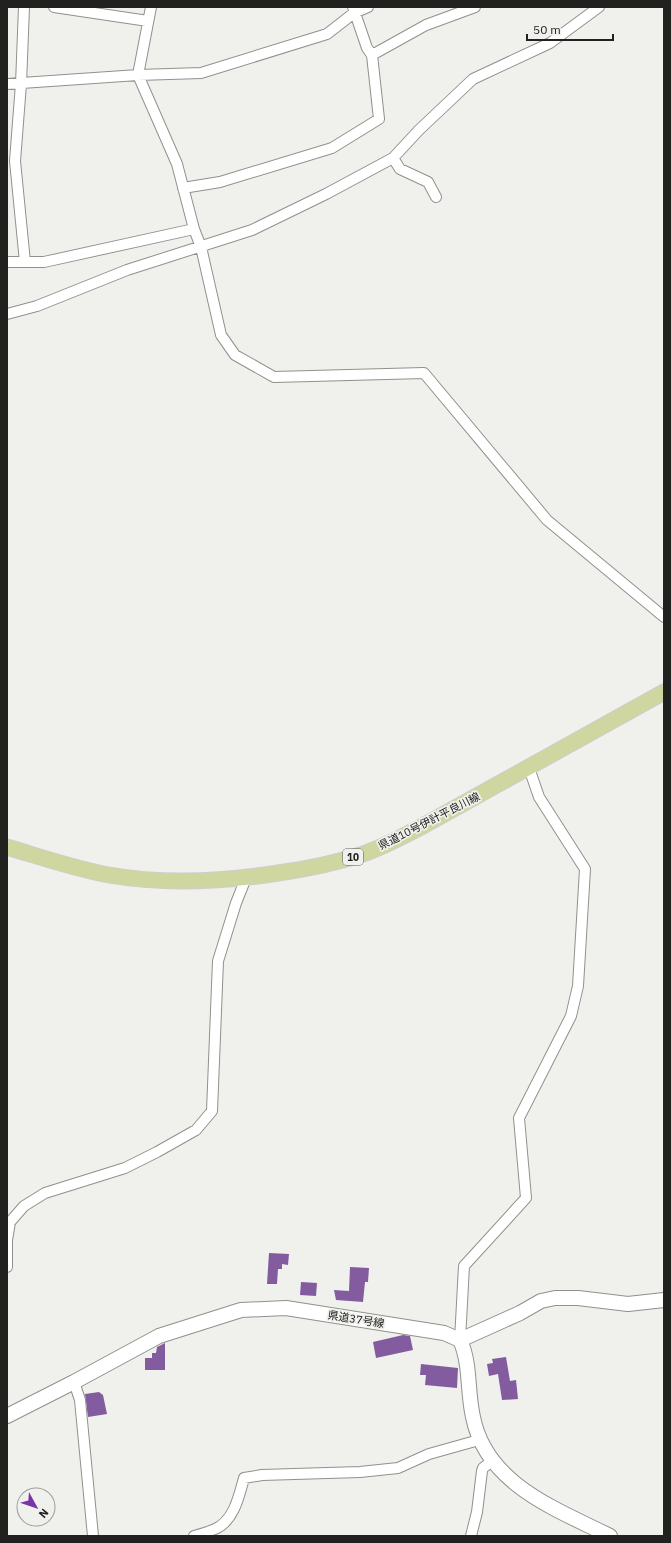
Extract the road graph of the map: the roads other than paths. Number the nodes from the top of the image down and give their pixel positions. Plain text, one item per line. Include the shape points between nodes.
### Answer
1 (24, 7) edge
2 (54, 7) edge
3 (151, 7) edge
4 (368, 7) edge
5 (475, 7) edge
6 (599, 7) edge
7 (353, 10) edge
8 (148, 21) junction
9 (372, 55) junction
10 (138, 75) junction
11 (7, 84) edge
12 (21, 84) junction
13 (393, 158) junction
14 (183, 188) junction
15 (436, 197) dead end
16 (194, 229) junction
17 (201, 247) junction
18 (7, 262) edge
19 (25, 262) junction
20 (7, 314) edge
21 (664, 617) edge
22 (664, 692) edge
23 (529, 768) junction
24 (7, 848) edge
25 (246, 878) junction
26 (7, 1267) edge
27 (664, 1300) edge
28 (460, 1340) junction
29 (74, 1382) junction
30 (7, 1416) edge
31 (480, 1440) junction
32 (492, 1461) junction
33 (92, 1536) edge
34 (194, 1536) edge
35 (471, 1536) edge
36 (610, 1536) edge

1 - 12 street
2 - 8 street
3 - 8 street
4 - 7 street
5 - 9 street via 426,25
6 - 13 street via 550,43 473,79
7 - 9 street
7 - 10 street via 327,34 201,73
8 - 10 street
9 - 14 street via 379,119 332,148 220,182
10 - 12 street
10 - 14 street via 177,164
11 - 12 street
12 - 19 street via 15,161
13 - 15 street via 400,169 428,182
13 - 17 street via 252,230
14 - 16 street
16 - 17 street
16 - 19 street via 44,262
17 - 20 street via 127,270 37,306
17 - 21 street via 221,334 235,356 274,377 424,373 548,520
18 - 19 street
22 - 23 main road, 県道10号伊計平良川線 / 10
23 - 25 main road, 県道10号伊計平良川線 / 10 via 421,827 364,853 305,869
23 - 28 street via 539,797 585,869 578,986 571,1016 519,1118 526,1198 464,1266
24 - 25 main road, 県道10号伊計平良川線 / 10 via 108,875 152,881 202,882
25 - 26 street via 218,962 212,1110 196,1130 125,1168 45,1193 24,1206 10,1222
27 - 28 main road via 628,1304 555,1298 541,1301
28 - 29 main road, 県道37号線 via 444,1333 383,1322 286,1308 258,1308 225,1314 160,1336
28 - 31 main road via 466,1352 473,1418
29 - 30 main road, 県道37号線
29 - 33 street via 80,1400
31 - 32 main road
31 - 34 street via 429,1454 398,1468 244,1478 232,1512 225,1522 216,1529
32 - 35 street via 482,1471
32 - 36 main road via 507,1477 531,1494

